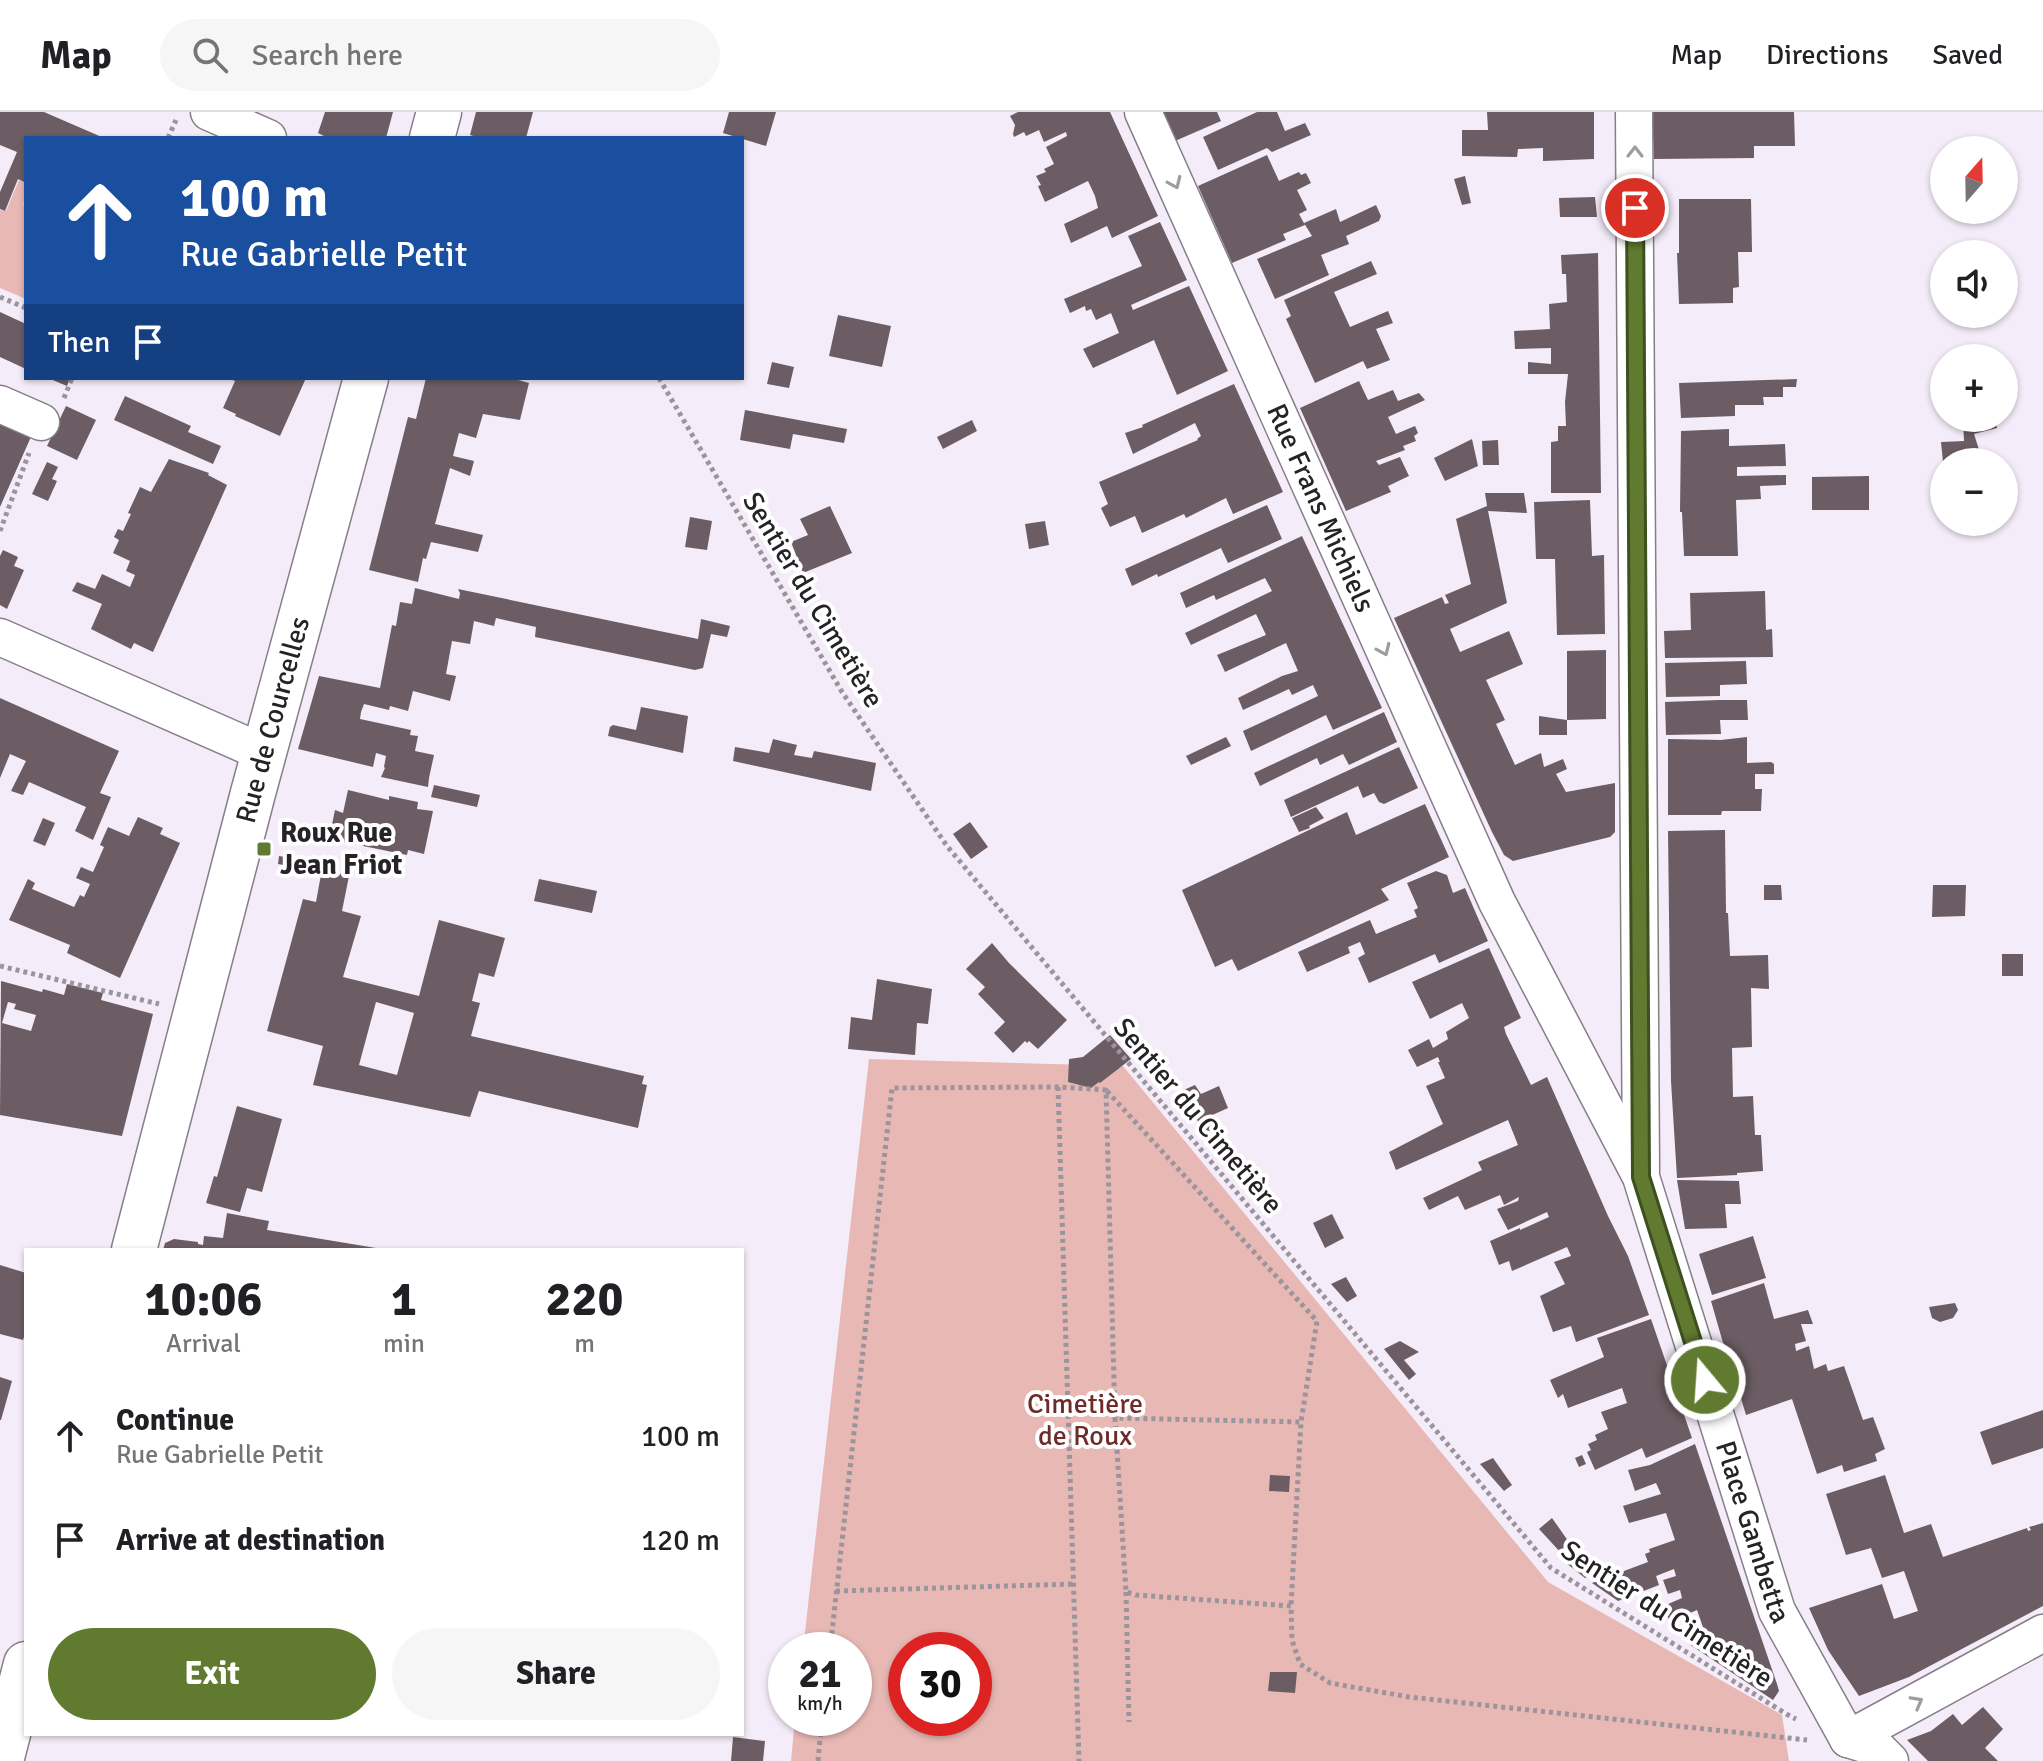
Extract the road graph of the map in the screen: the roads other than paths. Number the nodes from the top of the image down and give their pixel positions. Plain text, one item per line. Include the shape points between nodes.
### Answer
1 (209, 112) edge
2 (439, 112) edge
3 (1143, 112) edge
4 (1634, 112) edge
5 (263, 136) edge
6 (433, 136) edge
7 (365, 380) edge
8 (0, 404) edge
9 (41, 422) road end
10 (0, 637) edge
11 (264, 753) junction
12 (1497, 902) joint
13 (1641, 1177) junction
14 (135, 1248) edge
15 (2043, 1633) edge
16 (24, 1672) edge
17 (1848, 1739) junction
18 (1, 1761) edge
19 (1890, 1761) edge

1 - 5 street
2 - 6 main road
3 -> 12 street, Rue Frans Michiels
13 -> 4 street, Place Gambetta
7 - 11 main road, Rue de Courcelles
8 - 9 street
10 - 11 street
11 - 14 main road, Rue de Courcelles
12 - 13 street, Place Gambetta
13 - 17 street, Place Gambetta via 1777,1611
17 -> 15 street
16 - 18 main road
17 - 19 street via 1877,1748

